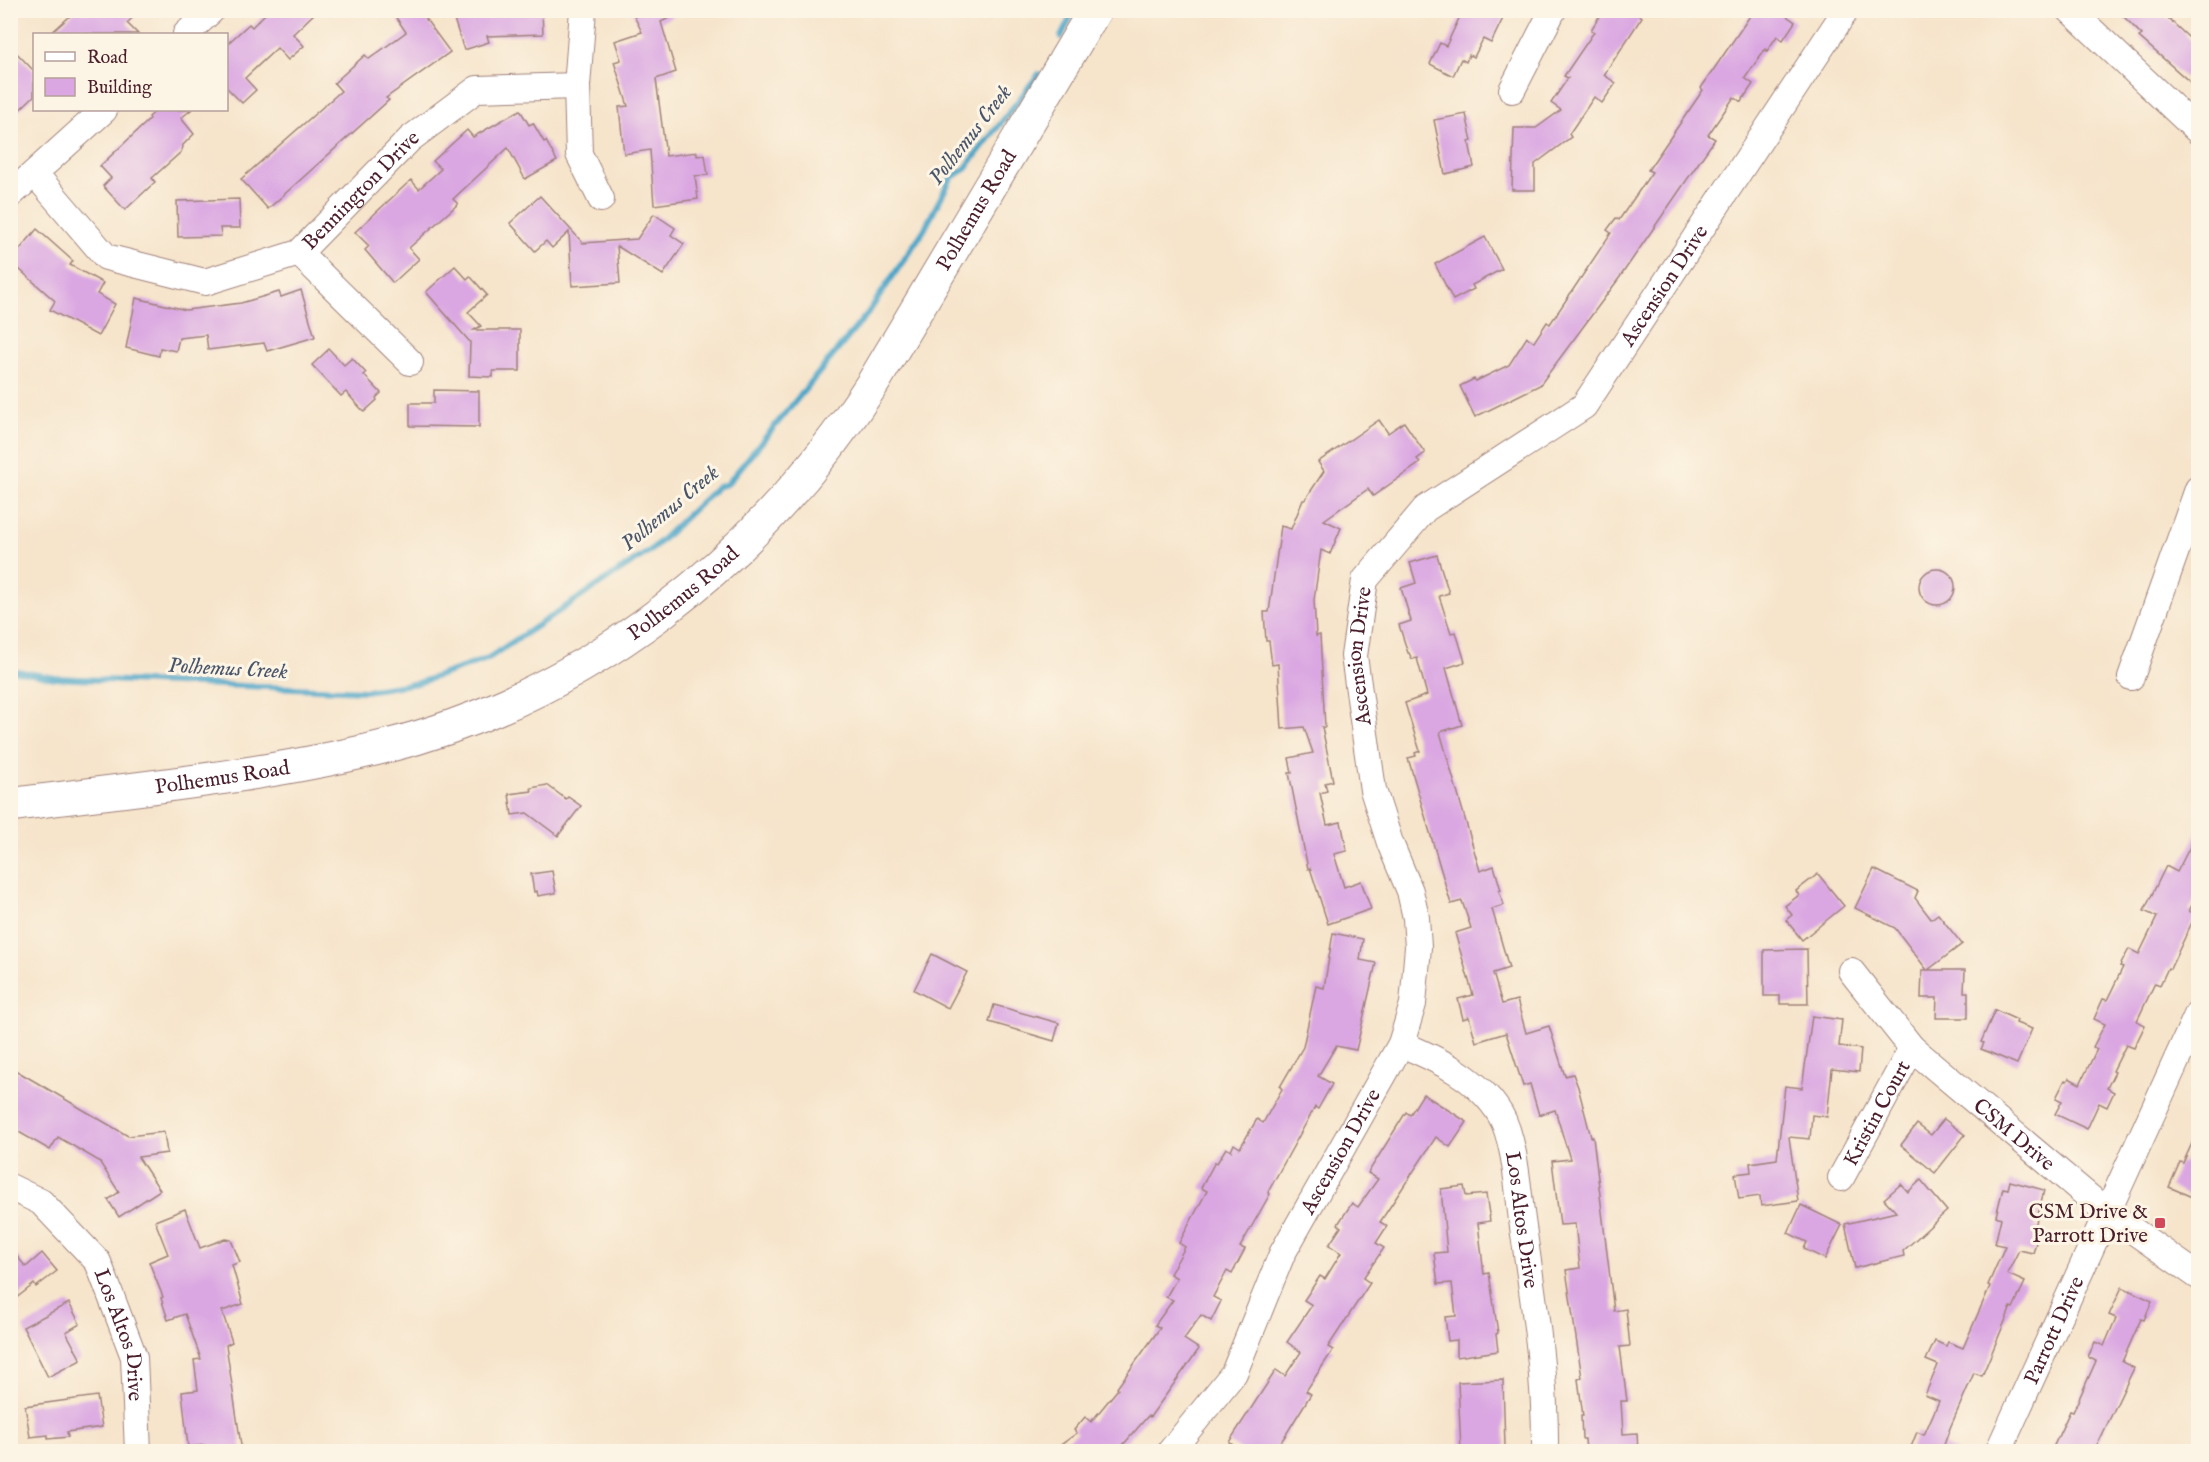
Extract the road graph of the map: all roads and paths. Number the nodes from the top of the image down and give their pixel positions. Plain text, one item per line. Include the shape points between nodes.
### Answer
1 (212, 10) edge
2 (583, 10) edge
3 (1095, 10) edge
4 (1553, 10) edge
5 (1846, 10) edge
6 (2070, 10) edge
7 (187, 33) edge
8 (577, 86) junction
9 (1512, 90) dead end
10 (103, 111) edge
11 (2199, 131) edge
12 (35, 174) junction
13 (10, 195) edge
14 (601, 199) dead end
15 (299, 253) junction
16 (410, 362) dead end
17 (2199, 489) edge
18 (2131, 677) dead end
19 (10, 804) edge
20 (1851, 971) dead end
21 (2199, 1013) edge
22 (1401, 1044) junction
23 (1912, 1048) junction
24 (1841, 1178) dead end
25 (10, 1187) edge
26 (2108, 1213) junction
27 (2199, 1276) edge
28 (138, 1452) edge
29 (1170, 1452) edge
30 (1545, 1452) edge
31 (1998, 1452) edge

1 - 7 street
2 - 8 street
3 - 19 main road, Polhemus Road via 849,421 767,520 706,577 646,624 584,664 519,697 452,725 385,746 273,769
4 - 9 street
5 - 22 street, Ascension Drive via 1584,406 1425,510 1365,580 1354,656 1373,790 1416,918 1417,976
6 - 11 street
8 - 14 street via 579,154
8 - 15 street, Bennington Drive via 477,89 410,139
10 - 12 street
12 - 13 street
12 - 15 street, Bennington Drive via 106,257 205,282
15 - 16 street
17 - 18 street
20 - 23 street, CSM Drive
21 - 26 street, Parrott Drive
22 - 29 street, Ascension Drive via 1282,1254 1234,1373
22 - 30 street, Los Altos Drive via 1432,1057 1477,1086 1501,1115 1513,1151 1537,1330 1546,1403
23 - 24 street, Kristin Court
23 - 26 street, CSM Drive
25 - 28 street, Los Altos Drive via 41,1202 98,1262 134,1357
26 - 27 street, CSM Drive
26 - 31 street, Parrott Drive

